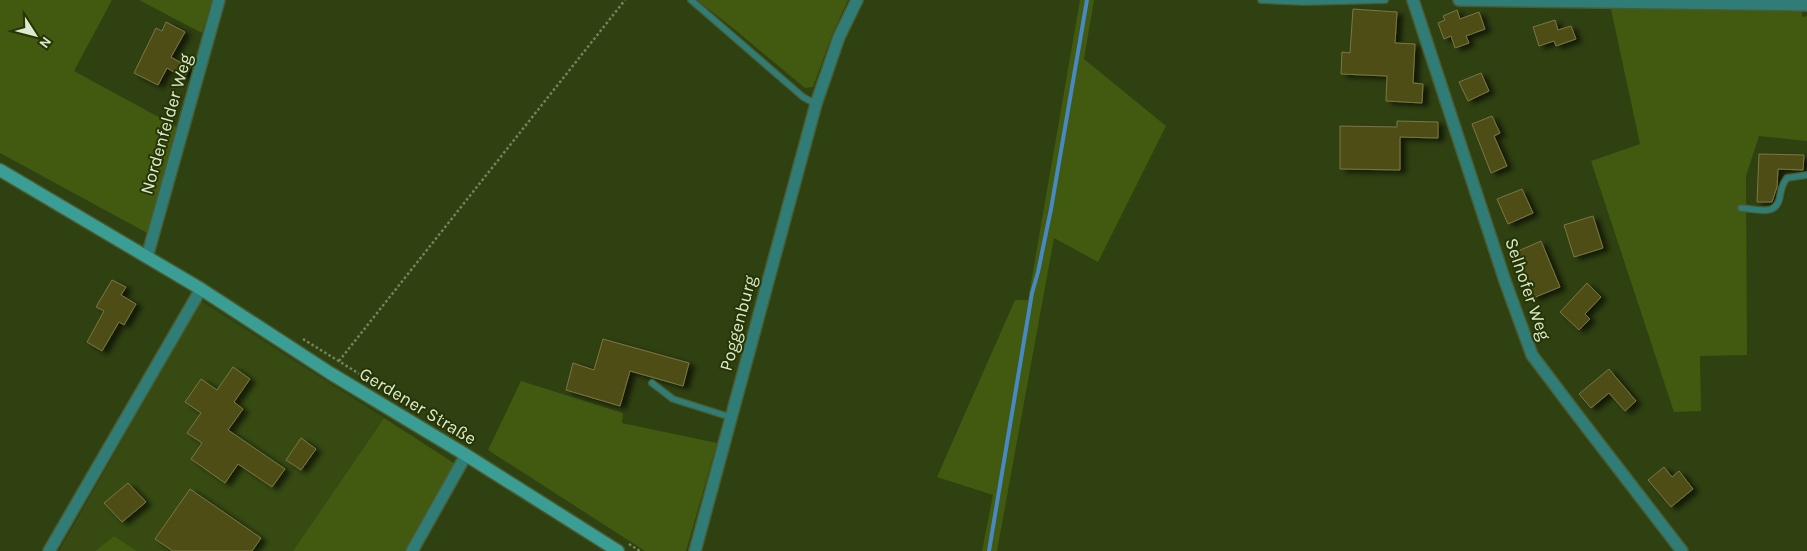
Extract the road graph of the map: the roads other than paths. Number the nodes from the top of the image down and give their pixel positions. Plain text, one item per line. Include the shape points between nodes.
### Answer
1 (219, 0) edge
2 (691, 0) edge
3 (857, 0) edge
4 (1261, 0) edge
5 (1385, 0) edge
6 (1413, 0) edge
7 (1459, 0) edge
8 (1807, 5) edge
9 (816, 104) junction
10 (0, 170) edge
11 (1807, 174) edge
12 (1741, 208) dead end
13 (146, 257) junction
14 (201, 289) junction
15 (652, 383) dead end
16 (730, 417) junction
17 (466, 455) junction
18 (49, 551) edge
19 (412, 551) edge
20 (618, 551) edge
21 (694, 551) edge
22 (1682, 551) edge

1 - 13 street, Nordenfelder Weg
2 - 9 lane via 803,97
3 - 9 street, Poggenburg via 839,37
4 - 5 lane
6 - 22 street, Selhofer Weg via 1532,355
7 - 8 street
9 - 16 street, Poggenburg
10 - 13 main road, Gerdener Straße
11 - 12 lane via 1787,178 1776,209
13 - 14 main road, Gerdener Straße
14 - 17 main road, Gerdener Straße via 330,373
14 - 18 street
15 - 16 lane via 673,399
16 - 21 street, Poggenburg
17 - 19 street
17 - 20 main road, Gerdener Straße

